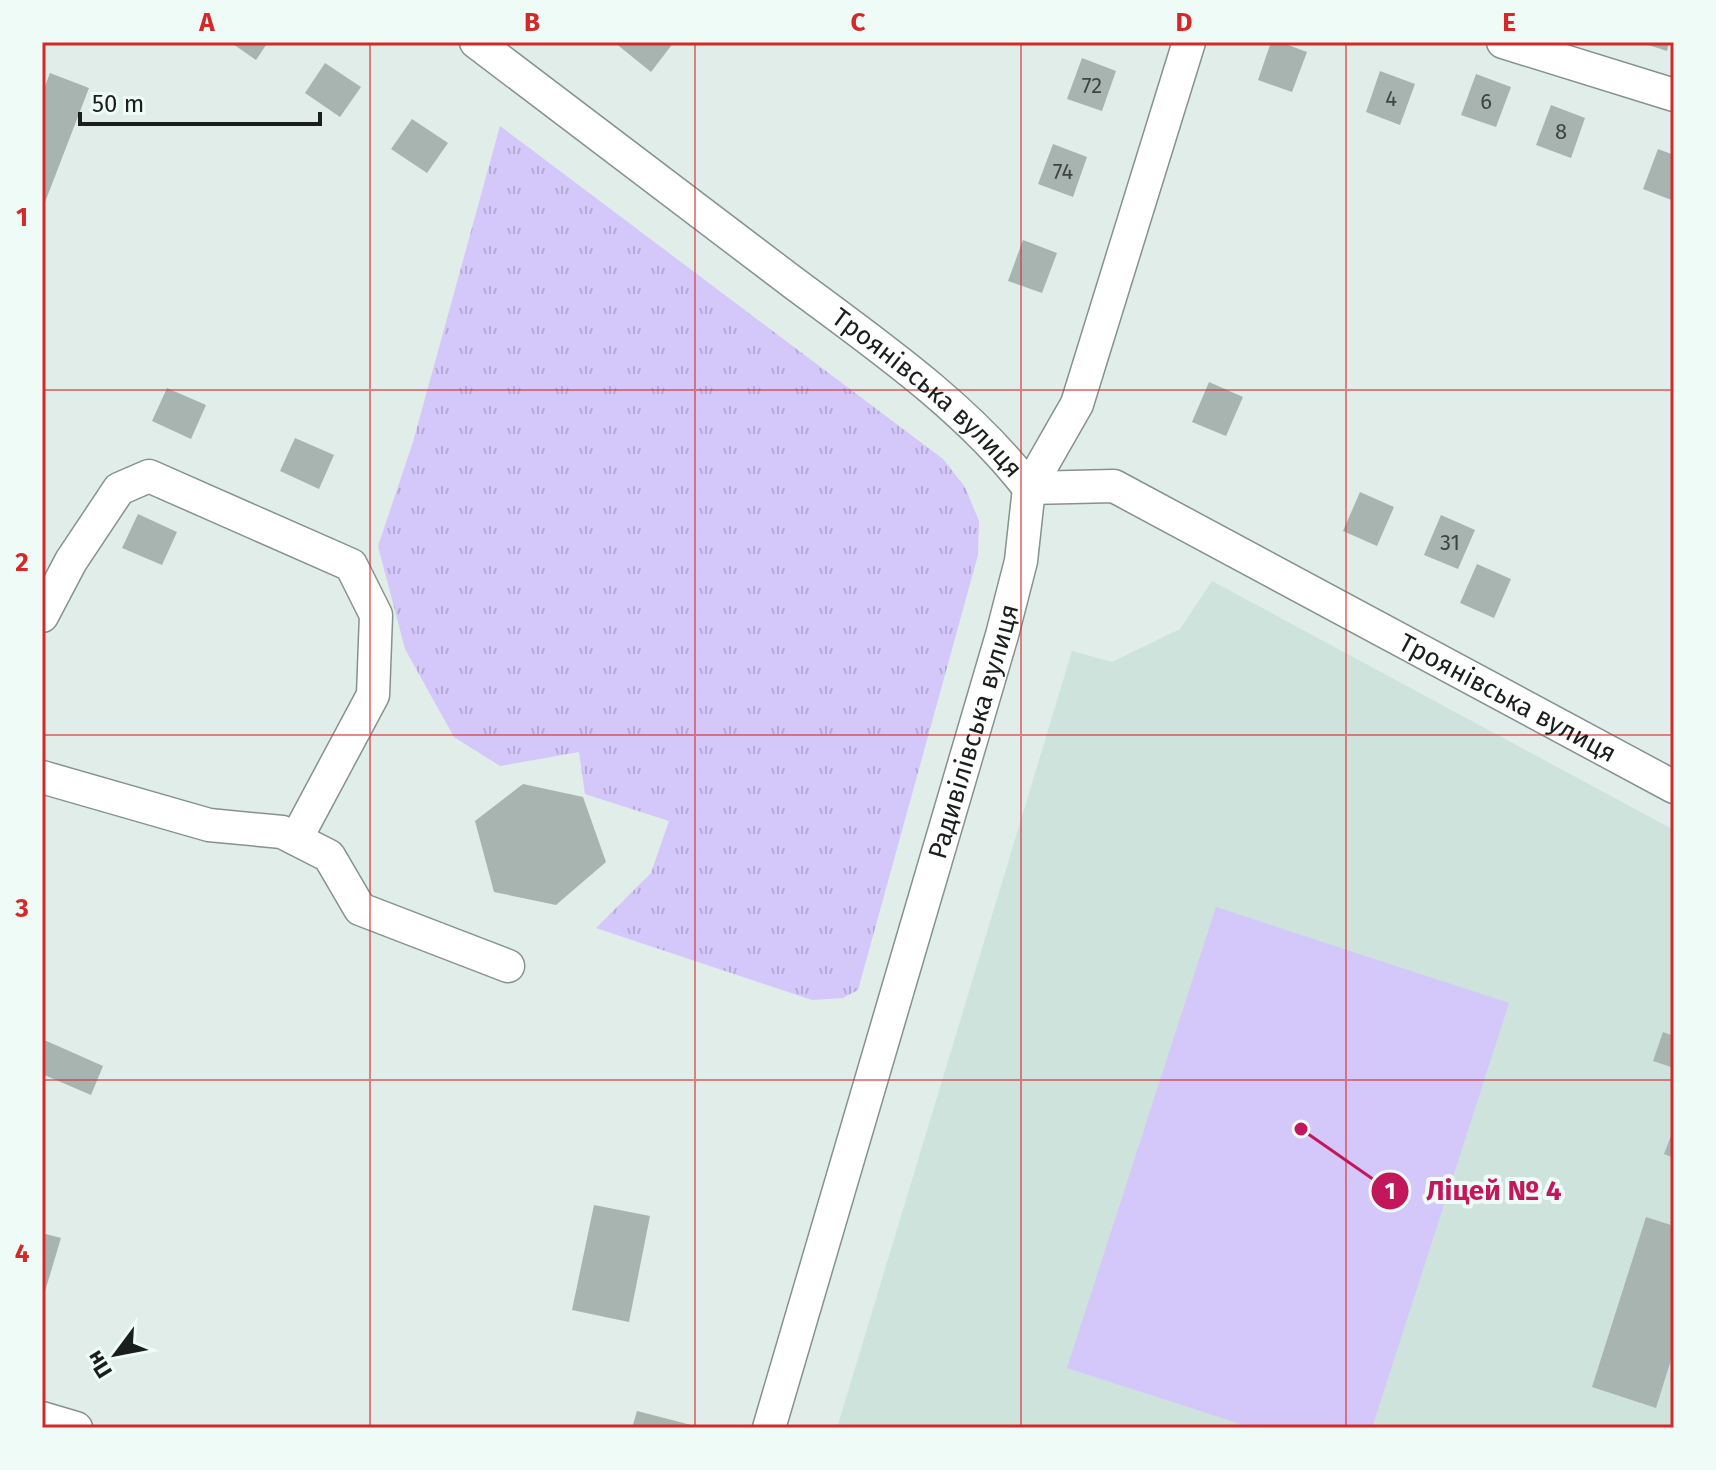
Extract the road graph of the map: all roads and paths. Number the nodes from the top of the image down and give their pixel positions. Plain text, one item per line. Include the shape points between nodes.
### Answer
1 (476, 42) edge
2 (1189, 42) edge
3 (1503, 42) edge
4 (1674, 95) edge
5 (1029, 488) junction
6 (42, 616) edge
7 (42, 777) edge
8 (1674, 787) edge
9 (296, 839) junction
10 (508, 966) dead end
11 (42, 1418) edge
12 (76, 1428) edge
13 (769, 1428) edge

1 - 5 street, Троянівська вулиця via 849,324 977,428
2 - 5 street, Радивілівська вулиця via 1077,404
3 - 4 street
5 - 8 street, Троянівська вулиця via 1114,486
5 - 13 street, Радивілівська вулиця via 1021,561 1002,635
6 - 9 street via 119,489 149,476 351,565 376,615 373,695
7 - 9 street via 209,825 282,832
9 - 10 street via 329,856 360,909
11 - 12 street

